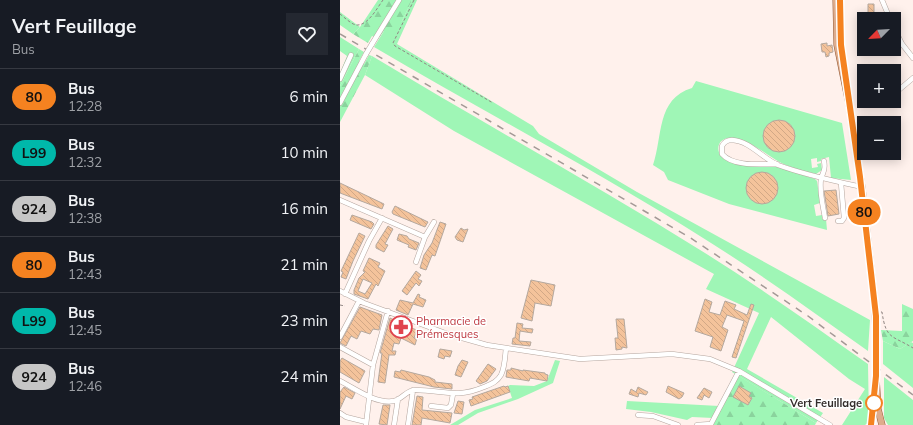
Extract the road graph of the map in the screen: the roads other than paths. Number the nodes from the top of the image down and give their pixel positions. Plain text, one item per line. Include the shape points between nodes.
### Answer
1 (399, 0) edge
2 (836, 0) edge
3 (840, 0) edge
4 (882, 0) edge
5 (838, 9) junction
6 (887, 12) edge
7 (901, 42) edge
8 (351, 55) dead end
9 (913, 58) edge
10 (913, 78) edge
11 (340, 79) edge
12 (901, 88) edge
13 (340, 103) edge
14 (824, 161) dead end
15 (777, 164) junction
16 (821, 178) junction
17 (842, 183) junction
18 (862, 187) junction
19 (340, 200) edge
20 (382, 218) junction
21 (825, 218) dead end
22 (838, 221) dead end
23 (434, 222) dead end
24 (425, 237) junction
25 (416, 262) dead end
26 (340, 291) edge
27 (346, 294) junction
28 (359, 300) junction
29 (388, 311) junction
30 (340, 337) edge
31 (340, 347) edge
32 (506, 348) junction
33 (374, 365) junction
34 (739, 371) junction
35 (876, 376) junction
36 (340, 381) edge
37 (413, 390) junction
38 (453, 394) junction
39 (369, 396) junction
40 (398, 400) junction
41 (431, 406) dead end
42 (342, 413) edge
43 (638, 416) dead end
44 (366, 424) edge
45 (394, 425) edge
46 (408, 425) edge
47 (678, 425) edge
48 (697, 425) edge
49 (830, 425) edge
50 (871, 425) edge
51 (882, 425) edge

1 - 13 street, bridge
2 - 5 main road
3 - 5 main road
4 - 6 street
5 - 18 main road
7 - 9 street
8 - 11 street
10 - 12 street
14 - 16 street via 826,170
15 - 15 street via 745,144 730,140 722,146 722,154 726,158 744,163
15 - 16 street
16 - 17 street
16 - 21 street
17 - 18 street
17 - 22 street via 844,218
18 - 35 main road, bridge via 875,313
19 - 20 street
20 - 24 street
20 - 27 street
23 - 24 street
24 - 25 street
26 - 27 street
27 - 28 street
28 - 29 street
28 - 30 street
29 - 32 street via 462,339
29 - 33 street
31 - 33 street
32 - 34 street via 584,359 683,354 710,359
32 - 38 street via 502,372 495,382 472,392
33 - 39 street
34 - 48 street via 711,424
34 - 49 street
35 - 50 main road
35 - 51 main road via 878,409
36 - 39 street
37 - 38 street
37 - 40 street
37 - 46 street
38 - 41 street via 448,408
39 - 40 street via 390,401
39 - 44 street
40 - 45 street
42 - 44 street
43 - 47 street via 652,416

